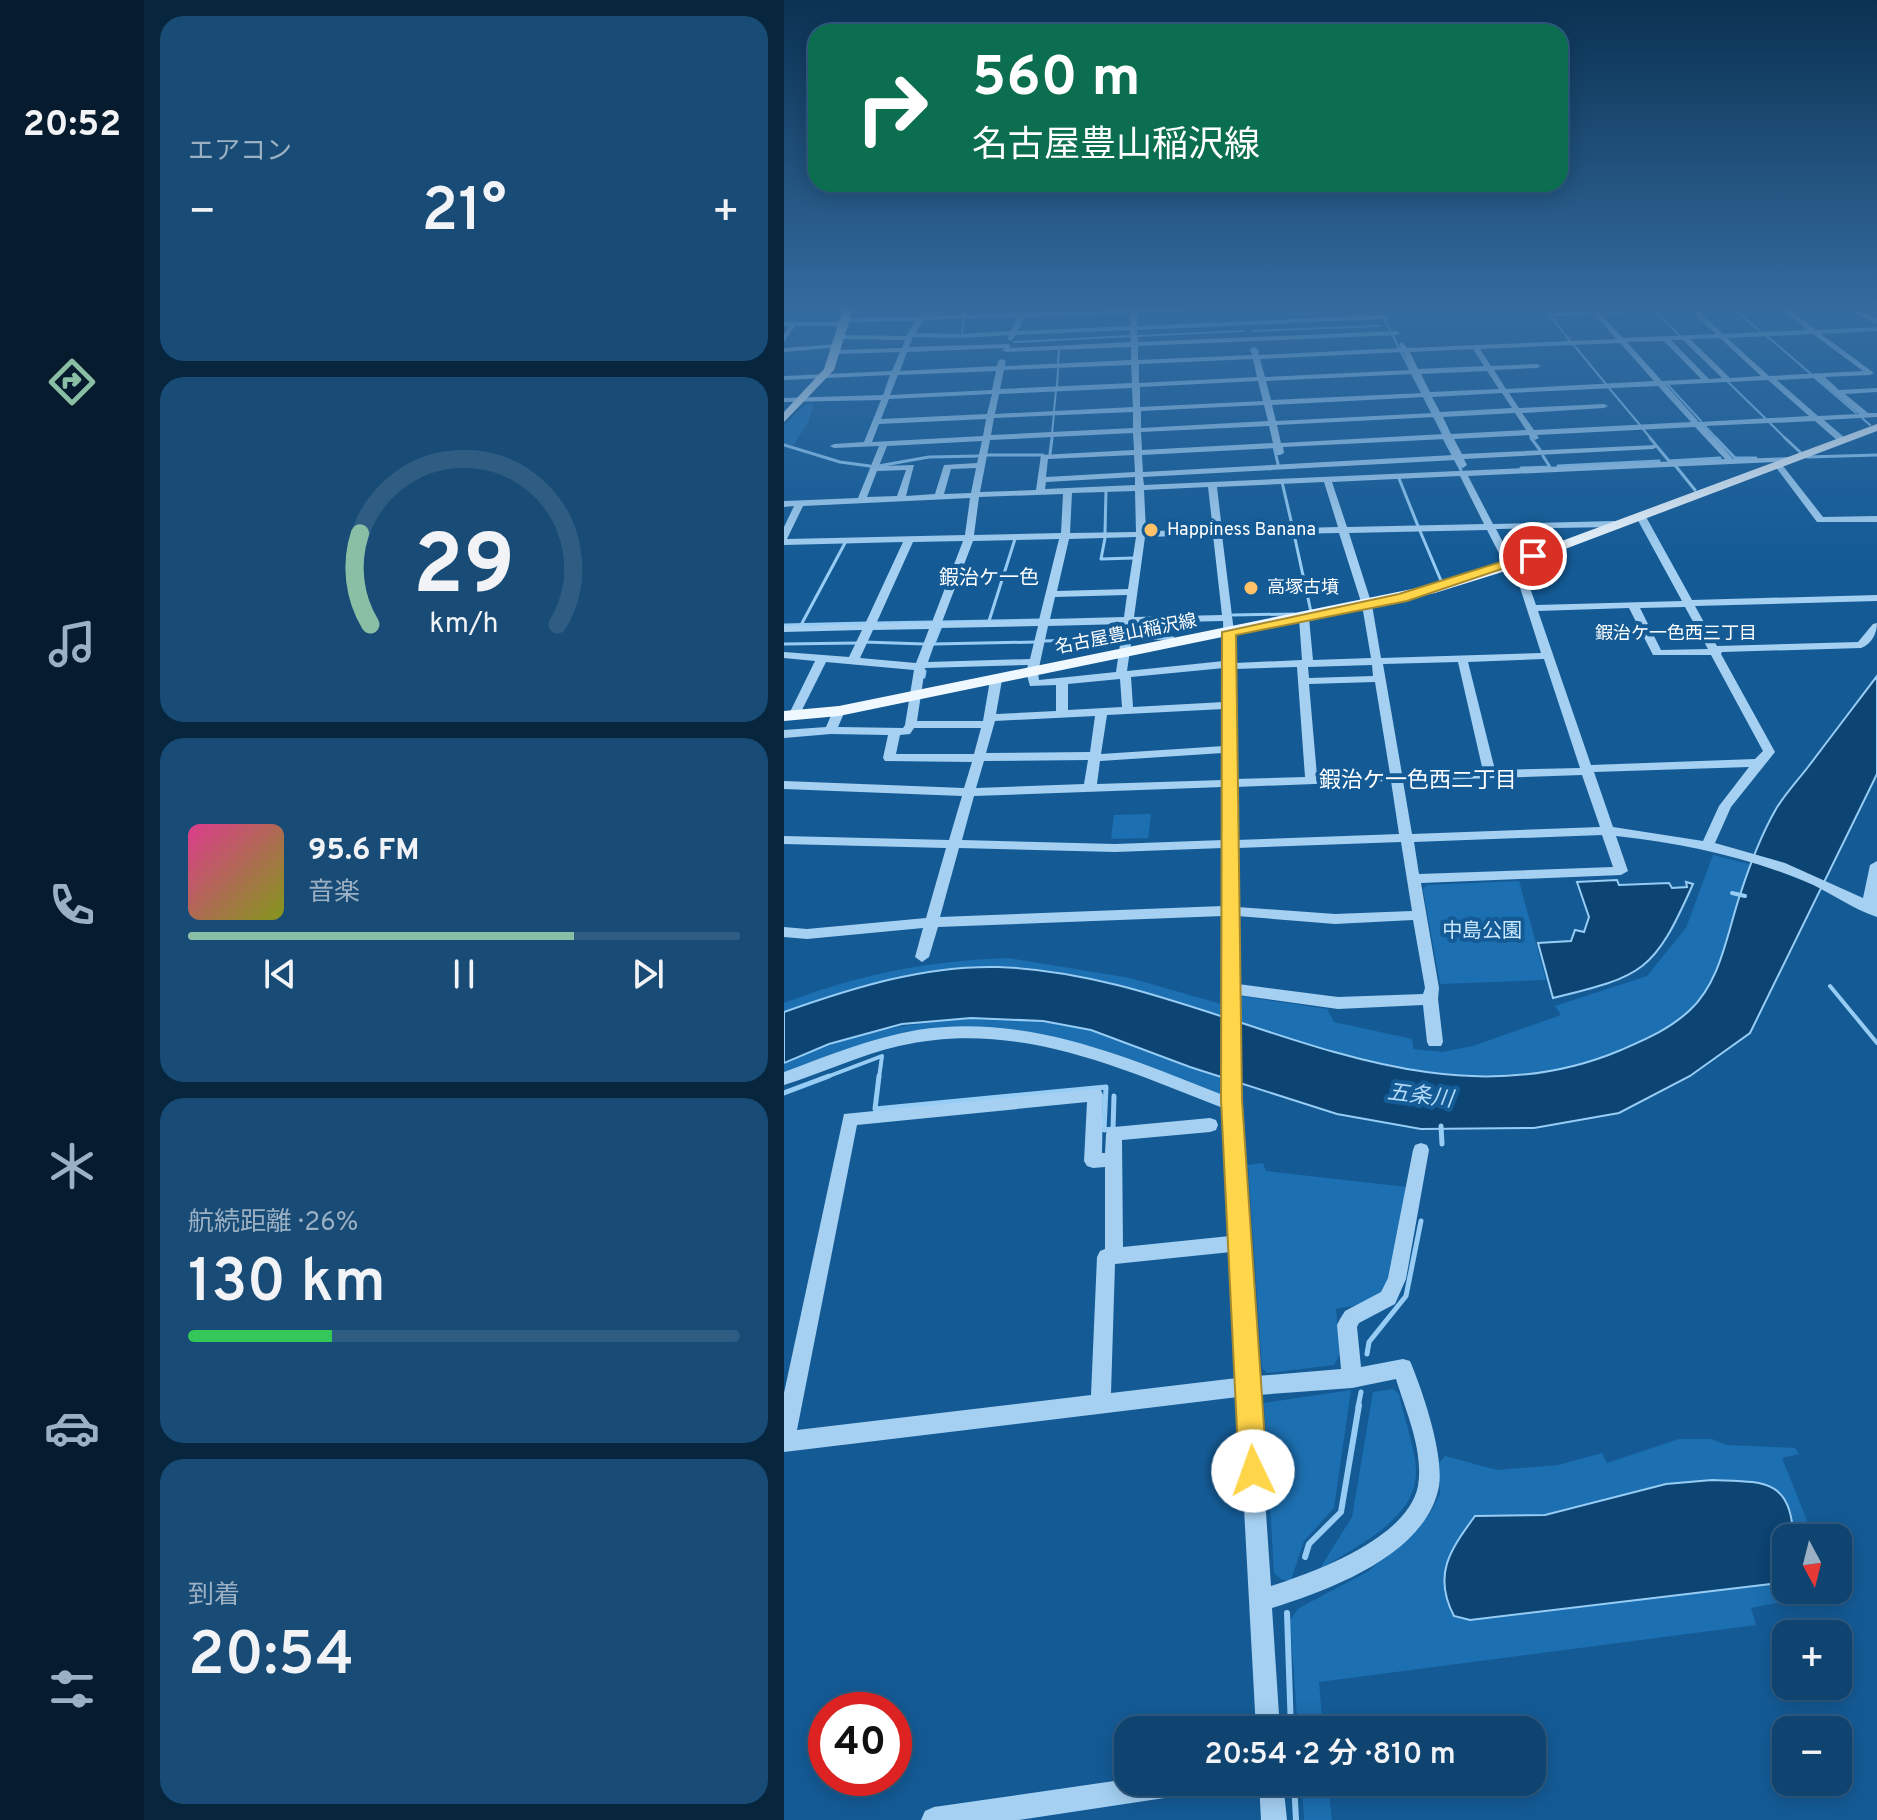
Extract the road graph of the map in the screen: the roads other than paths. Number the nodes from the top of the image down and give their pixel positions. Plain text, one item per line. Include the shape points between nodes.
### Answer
1 (810, 391) edge
2 (887, 391) edge
3 (996, 391) joint
4 (1135, 391) edge
5 (1265, 391) edge
6 (1423, 391) edge
7 (1504, 391) joint
8 (1667, 391) edge
9 (1784, 391) edge
10 (1859, 391) edge
11 (1838, 392) joint
12 (1425, 395) junction
13 (885, 397) junction
14 (784, 400) edge
15 (802, 400) junction
16 (1268, 403) junction
17 (1604, 406) dead end
18 (1136, 409) junction
19 (1518, 411) junction
20 (1435, 415) junction
21 (1877, 415) edge
22 (991, 416) junction
23 (1815, 418) junction
24 (784, 419) edge
25 (875, 422) junction
26 (1873, 422) edge
27 (1273, 423) junction
28 (1698, 424) junction
29 (1638, 427) junction
30 (1137, 430) junction
31 (1532, 432) junction
32 (1446, 436) junction
33 (987, 438) junction
34 (1842, 440) junction
35 (884, 443) junction
36 (867, 444) junction
37 (1278, 445) junction
38 (834, 446) dead end
39 (1653, 447) junction
40 (1138, 452) junction
41 (1545, 452) junction
42 (1457, 457) junction
43 (1730, 460) junction
44 (1784, 462) junction
45 (1666, 463) junction
46 (981, 465) junction
47 (1284, 467) junction
48 (1555, 468) junction
49 (874, 469) junction
50 (1465, 472) junction
51 (1138, 475) junction
52 (1327, 479) junction
53 (1042, 480) junction
54 (1288, 481) junction
55 (1212, 485) junction
56 (1139, 488) junction
57 (1068, 491) junction
58 (1040, 493) junction
59 (975, 495) junction
60 (939, 497) junction
61 (901, 498) junction
62 (862, 500) junction
63 (800, 503) junction
64 (784, 504) edge
65 (1640, 515) junction
66 (1877, 519) edge
67 (1614, 524) junction
68 (1491, 527) junction
69 (1343, 530) junction
70 (1218, 533) junction
71 (1141, 535) junction
72 (1064, 536) junction
73 (969, 538) junction
74 (784, 540) edge
75 (909, 540) junction
76 (1510, 565) junction
77 (1132, 592) junction
78 (1050, 594) junction
79 (1877, 598) edge
80 (1691, 603) junction
81 (1367, 605) junction
82 (1633, 605) junction
83 (1531, 608) junction
84 (1304, 618) junction
85 (1128, 620) junction
86 (1044, 622) junction
87 (936, 625) junction
88 (1228, 625) junction
89 (869, 626) junction
90 (1877, 626) edge
91 (784, 629) edge
92 (1716, 650) junction
93 (1123, 654) junction
94 (785, 656) edge
95 (1547, 656) junction
96 (822, 658) junction
97 (1462, 658) junction
98 (853, 661) junction
99 (1375, 661) junction
100 (1305, 663) junction
101 (1229, 665) junction
102 (920, 666) junction
103 (1033, 667) junction
104 (1123, 675) junction
105 (1379, 679) junction
106 (996, 680) junction
107 (1062, 681) junction
108 (1303, 681) junction
109 (915, 695) junction
110 (1229, 705) junction
111 (1128, 710) junction
112 (839, 711) junction
113 (1102, 711) junction
114 (1062, 714) junction
115 (789, 716) edge
116 (989, 721) junction
117 (911, 725) junction
118 (831, 730) junction
119 (895, 732) junction
120 (784, 734) edge
121 (1228, 749) junction
122 (979, 757) junction
123 (1095, 757) junction
124 (1759, 762) junction
125 (1586, 770) junction
126 (1490, 774) junction
127 (1397, 777) junction
128 (1311, 780) junction
129 (1228, 783) junction
130 (784, 785) edge
131 (1090, 788) junction
132 (969, 792) junction
133 (1607, 831) junction
134 (1407, 838) junction
135 (784, 840) edge
136 (1228, 844) junction
137 (1708, 844) junction
138 (953, 847) junction
139 (1877, 865) edge
140 (1414, 879) junction
141 (1872, 910) edge
142 (1230, 911) junction
143 (1420, 915) junction
144 (932, 922) junction
145 (784, 932) edge
146 (922, 957) dead end
147 (1231, 996) junction
148 (1430, 999) junction
149 (1435, 1042) dead end
150 (784, 1079) edge
151 (1232, 1102) junction
152 (1210, 1125) dead end
153 (1421, 1150) dead end
154 (1114, 1159) junction
155 (1240, 1243) junction
156 (1114, 1256) junction
157 (1352, 1378) junction
158 (1248, 1386) junction
159 (1101, 1404) junction
160 (784, 1442) edge
161 (1261, 1600) junction
162 (1267, 1716) edge
163 (1114, 1793) edge
164 (1272, 1796) edge
165 (934, 1820) edge
166 (1274, 1820) edge

1 - 15 main road
2 - 13 street
3 - 13 street
3 - 22 street
4 - 18 street
5 - 16 street
6 - 12 street
7 - 12 street
7 - 19 street
8 - 28 street
9 - 23 street
10 - 11 street
11 - 26 street
12 - 16 street
12 - 20 street
13 - 15 street
13 - 25 street
14 - 15 street
15 - 24 main road
16 - 18 street
16 - 27 street
17 - 19 street
18 - 22 street
18 - 30 street
19 - 20 street
19 - 31 street
20 - 27 street
20 - 32 street
21 - 26 street
22 - 25 street
22 - 33 street
23 - 26 street
23 - 28 street
23 - 34 street
25 - 36 street
26 - 34 main road, 名古屋豊山稲沢線
27 - 30 street
27 - 37 street
28 - 29 street
28 - 43 street
29 - 31 street
29 - 39 street
30 - 33 street
30 - 40 street
31 - 32 street
31 - 41 street
32 - 37 street
32 - 42 street
33 - 35 street
33 - 46 street
34 - 44 main road, 名古屋豊山稲沢線
35 - 36 street
35 - 49 street
36 - 38 street
37 - 40 street
37 - 47 street
39 - 41 street
39 - 45 street
40 - 51 street
40 - 53 street via 1044,457
41 - 42 street
41 - 48 street
42 - 47 street
42 - 50 street
43 - 44 street
43 - 45 street
44 - 65 main road, 名古屋豊山稲沢線
44 - 66 street via 1820,520
45 - 48 street
46 - 59 street
46 - 60 street via 947,467
47 - 51 street
47 - 54 street
48 - 50 street
49 - 61 street via 911,467
49 - 62 street
50 - 52 street
50 - 68 street
51 - 53 street
51 - 56 street
52 - 54 street
52 - 69 street
53 - 58 street
54 - 55 street
55 - 56 street
55 - 70 street
56 - 57 street
56 - 71 street
57 - 58 street
57 - 72 street
58 - 59 street
59 - 60 street
59 - 73 street
60 - 61 street
61 - 62 street
62 - 63 street
63 - 64 street
63 - 74 street
65 - 67 main road, 名古屋豊山稲沢線
65 - 80 street
67 - 68 street
67 - 76 main road, 名古屋豊山稲沢線
68 - 69 street
68 - 76 street
69 - 70 street
69 - 81 street
70 - 71 street
70 - 88 street
71 - 72 street
71 - 77 street
72 - 73 street
72 - 78 street
73 - 75 street
73 - 87 street
74 - 75 street
75 - 89 street
76 - 81 main road, 名古屋豊山稲沢線
76 - 83 street via 1519,571
77 - 78 street
77 - 85 street
78 - 86 street
79 - 80 street
80 - 82 street
80 - 92 street
81 - 84 main road, 名古屋豊山稲沢線
81 - 99 street
82 - 83 street
82 - 92 street via 1657,653
83 - 95 street
84 - 88 main road, 名古屋豊山稲沢線
84 - 100 street
85 - 86 street
85 - 88 street
85 - 93 street
86 - 87 street
86 - 103 street
87 - 89 street
87 - 102 street
88 - 93 main road, 名古屋豊山稲沢線
88 - 101 street
89 - 91 street
89 - 98 street
90 - 92 street via 1861,645
92 - 124 street via 1768,747
93 - 103 main road, 名古屋豊山稲沢線
93 - 104 street
94 - 96 street
95 - 97 street
95 - 125 street
96 - 98 street
96 - 115 street
97 - 99 street
97 - 126 street
98 - 102 street
99 - 100 street
99 - 105 street
100 - 101 street
100 - 108 street
101 - 104 street
101 - 110 street
102 - 103 street
102 - 109 street
103 - 106 main road, 名古屋豊山稲沢線
103 - 107 street via 1034,684
104 - 107 street
104 - 111 street
105 - 108 street
105 - 127 street
106 - 109 main road, 名古屋豊山稲沢線
106 - 116 street
107 - 114 street
108 - 128 street
109 - 112 main road, 名古屋豊山稲沢線
109 - 117 street
110 - 111 street
110 - 121 street
111 - 113 street
112 - 115 main road, 名古屋豊山稲沢線
112 - 118 street
113 - 114 street
113 - 123 street
114 - 116 street
116 - 117 street
116 - 122 street
117 - 119 street via 906,732
118 - 119 street
118 - 120 street
119 - 122 street via 889,758
121 - 123 street
121 - 129 street
122 - 123 street
122 - 132 street
123 - 131 street
124 - 125 street
124 - 137 street via 1725,806
125 - 126 street
125 - 133 street
126 - 127 street
127 - 128 street
127 - 134 street
128 - 129 street
129 - 131 street
129 - 136 street
130 - 132 street
131 - 132 street
132 - 138 street
133 - 134 street
133 - 137 street
133 - 140 street via 1621,871
134 - 136 street
134 - 140 street
135 - 138 street
136 - 138 street
136 - 142 street
137 - 141 street via 1777,864
138 - 144 street
139 - 141 street
140 - 143 street
142 - 143 street via 1335,919
142 - 144 street
142 - 147 street
143 - 148 street
144 - 145 street
144 - 146 street
147 - 148 street via 1338,1003
147 - 151 street
148 - 149 street
150 - 151 street via 851,1052 920,1035 980,1031 1053,1041
151 - 155 street
152 - 154 street via 1114,1134
153 - 157 street via 1397,1279 1388,1298 1347,1325
154 - 156 street
154 - 160 street via 1093,1161 1095,1095 850,1119
155 - 156 street
155 - 158 street
156 - 159 street via 1106,1257
157 - 158 street
157 - 161 street via 1403,1368 1425,1450 1428,1489 1417,1515 1385,1545 1300,1589
158 - 159 street
158 - 161 street
159 - 160 street
161 - 162 street
163 - 165 street
164 - 166 street

